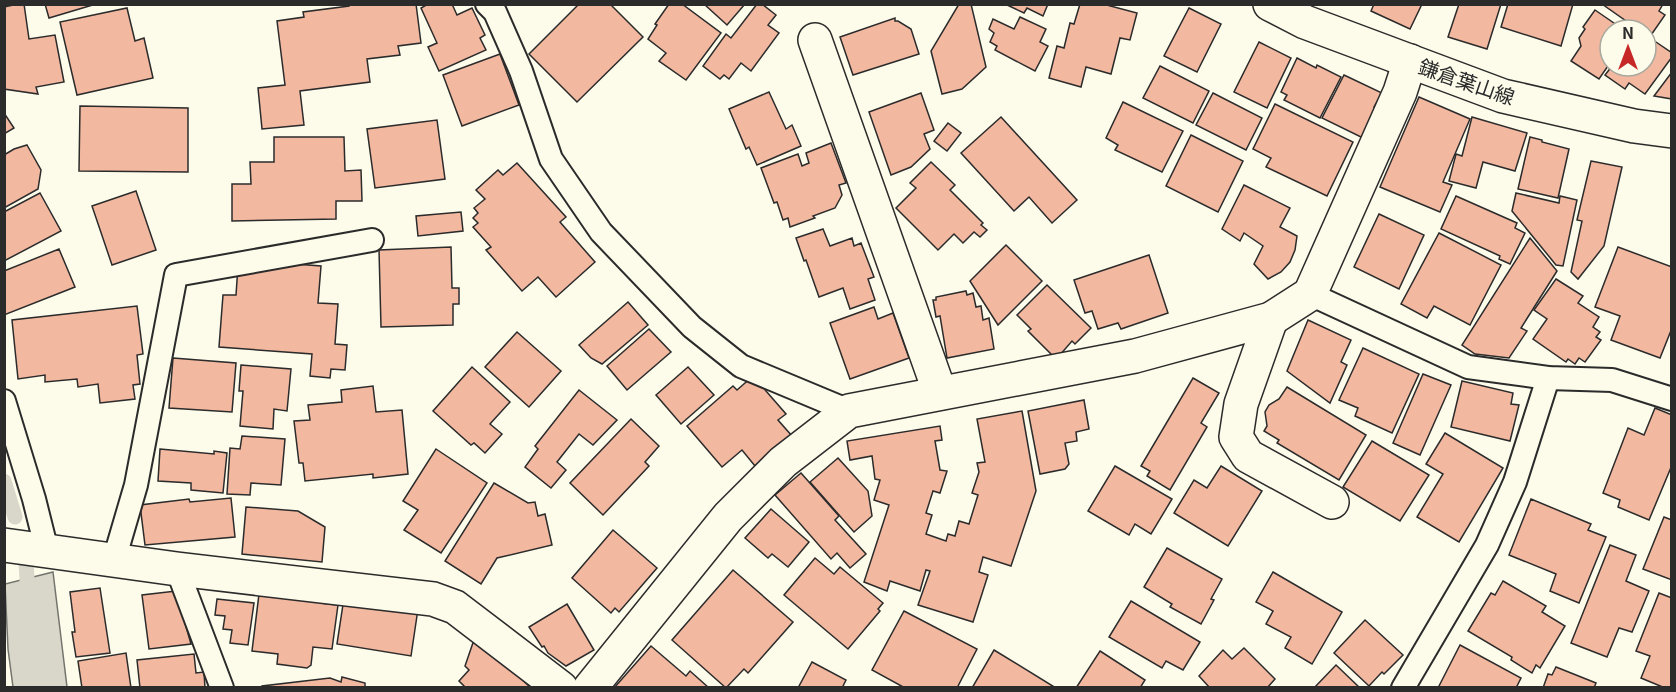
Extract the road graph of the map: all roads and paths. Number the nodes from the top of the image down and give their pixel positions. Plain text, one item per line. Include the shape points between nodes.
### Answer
1 (488, 4) edge
2 (1270, 4) edge
3 (815, 40) dead end
4 (1410, 61) junction
5 (1671, 131) edge
6 (372, 240) dead end
7 (1310, 294) junction
8 (1271, 319) junction
9 (1548, 378) junction
10 (940, 393) junction
11 (1671, 399) edge
12 (4, 401) edge
13 (849, 411) junction
14 (1332, 502) dead end
15 (4, 545) edge
16 (47, 551) junction
17 (114, 560) junction
18 (177, 569) junction
19 (222, 687) edge
20 (561, 687) edge
21 (590, 687) edge
22 (1403, 687) edge

1 - 13 lane via 521,70 551,159 601,232 692,327 741,366
2 - 4 street, 鎌倉葉山線 via 1305,22
3 - 10 street
4 - 5 street, 鎌倉葉山線 via 1503,96
4 - 7 street via 1400,92
6 - 17 lane via 176,274 136,485
7 - 8 street
7 - 9 lane via 1468,367
8 - 10 street via 1135,356
8 - 14 street via 1241,404 1236,436 1248,456
9 - 11 lane via 1612,380
9 - 22 lane via 1515,482 1487,545
10 - 13 street
12 - 16 lane
13 - 21 street via 783,462 728,517
15 - 16 street
16 - 17 street
17 - 18 street
18 - 19 lane
18 - 20 street via 433,599 455,608

